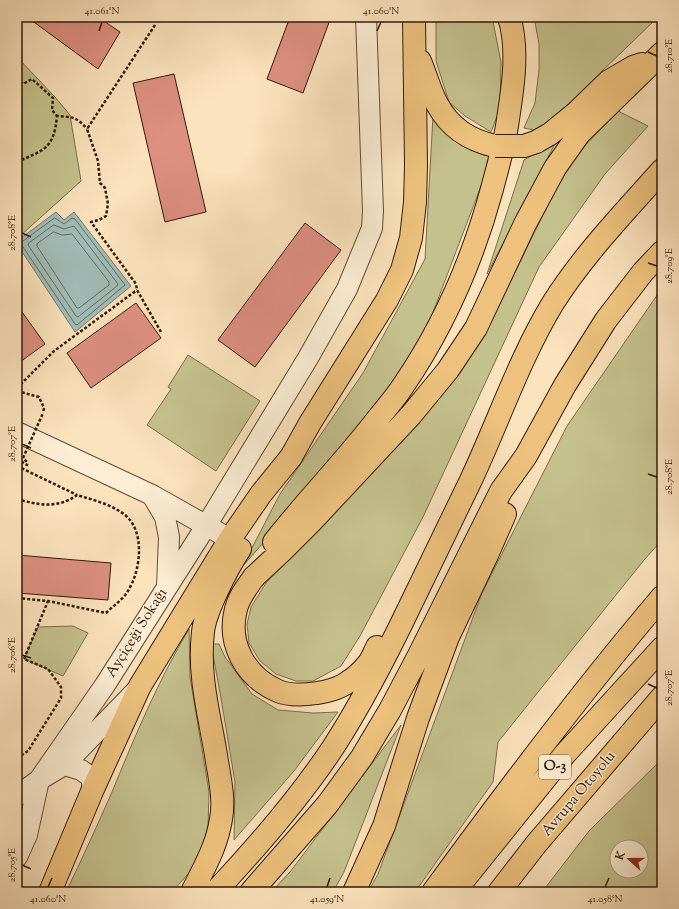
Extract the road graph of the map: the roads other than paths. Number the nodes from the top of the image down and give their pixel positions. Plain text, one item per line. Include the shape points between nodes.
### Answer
1 (366, 17) edge
2 (414, 17) edge
3 (509, 17) edge
4 (415, 47) junction
5 (658, 57) edge
6 (662, 170) edge
7 (662, 252) edge
8 (17, 432) edge
9 (290, 456) junction
10 (526, 456) junction
11 (152, 495) junction
12 (206, 526) junction
13 (230, 539) junction
14 (433, 559) junction
15 (254, 577) junction
16 (167, 587) junction
17 (662, 597) edge
18 (662, 648) edge
19 (140, 686) junction
20 (662, 697) edge
21 (662, 720) edge
22 (64, 765) junction
23 (39, 780) junction
24 (588, 782) junction
25 (93, 789) junction
26 (17, 796) edge
27 (17, 857) edge
28 (50, 892) edge
29 (192, 892) edge
30 (215, 892) edge
31 (251, 892) edge
32 (354, 892) edge
33 (433, 892) edge
34 (454, 892) edge
35 (499, 892) edge

1 - 12 street via 372,228 347,289
2 - 4 main road
3 - 15 main road via 515,59 506,135 483,222 451,303 403,387 361,441 295,515 269,549
4 - 5 main road, bridge via 437,105 449,122 464,135 479,142 510,147 524,146 550,134 609,81 633,67
4 - 9 main road via 415,202 411,238 402,270 388,300
5 - 15 main road via 579,134 555,168 525,224 476,328 448,370 411,415 311,522
6 - 14 main road via 585,258 553,303 529,348
7 - 10 main road via 606,320 565,385
8 - 11 street
9 - 13 main road
9 - 29 main road via 263,513 220,585 203,630 202,661 206,703 222,796 217,839
10 - 31 main road via 501,491 415,664 362,757 327,805
10 - 32 main road via 509,505 448,637 418,718 384,826
11 - 12 street
11 - 16 street, Ayçiçeği Sokağı via 165,517 169,537
12 - 13 street
12 - 16 street
13 - 19 main road
14 - 15 main road via 407,590 369,664 347,683 324,692 299,695 278,691 262,682 248,669 237,652 234,631 236,609
14 - 30 main road via 385,659 334,747 280,818
16 - 23 street, Ayçiçeği Sokağı
17 - 33 main road via 547,739
18 - 34 main road, O-3 via 565,754
19 - 22 street
19 - 25 main road
20 - 24 main road, Avrupa Otoyolu / O-3
21 - 24 main road
22 - 23 street
22 - 25 street via 81,770 91,777
23 - 26 street, Ayçiçeği Sokağı
23 - 27 street via 27,835
24 - 35 main road, Avrupa Otoyolu / O-3
25 - 28 main road

